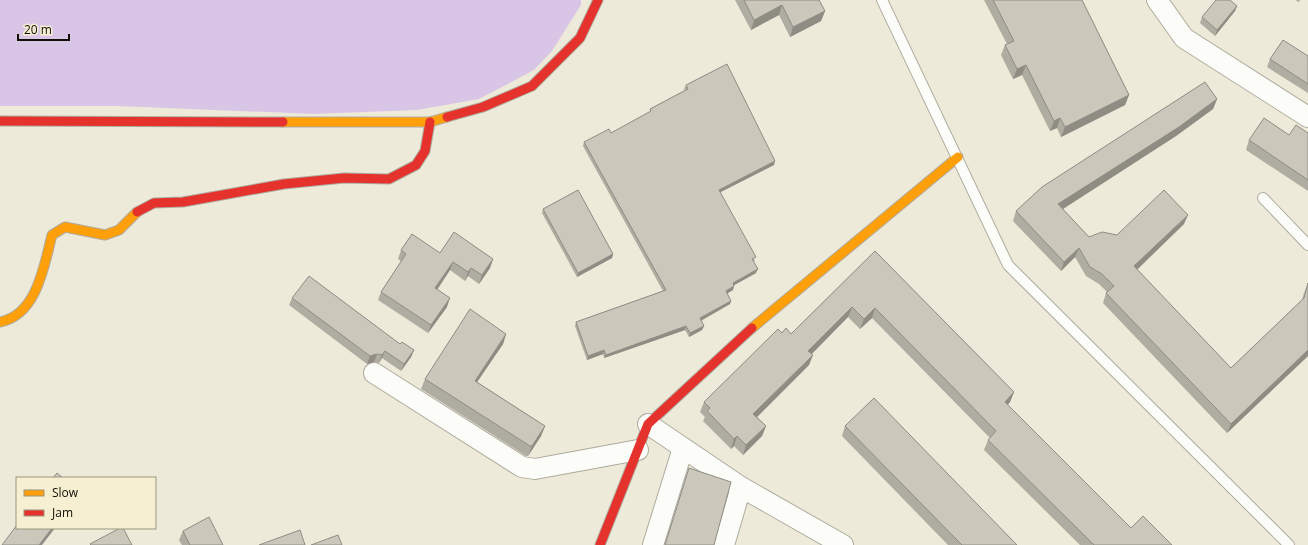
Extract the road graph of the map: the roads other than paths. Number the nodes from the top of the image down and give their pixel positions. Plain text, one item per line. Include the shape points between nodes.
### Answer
1 (598, 0) edge
2 (882, 0) edge
3 (1157, 0) edge
4 (1308, 117) edge
5 (0, 121) edge
6 (430, 122) junction
7 (958, 157) junction
8 (1263, 198) dead end
9 (1308, 245) edge
10 (0, 322) edge
11 (374, 374) dead end
12 (648, 424) junction
13 (683, 448) junction
14 (638, 450) junction
15 (741, 487) junction
16 (600, 545) edge
17 (653, 545) edge
18 (724, 545) edge
19 (843, 545) edge
20 (1290, 545) edge

1 - 6 street via 580,38 532,86 484,108
2 - 7 lane
3 - 4 street via 1184,38
5 - 6 street
6 - 10 street via 425,151 416,165 389,179 344,178 284,184 183,202 154,203 134,213 119,230 105,235 65,227 52,235 35,291 27,306 17,316
7 - 12 street via 775,308
7 - 20 lane via 1008,265
8 - 9 lane
11 - 14 street via 522,467 536,469
12 - 13 street
12 - 14 street
13 - 15 street
13 - 17 street
14 - 16 street
15 - 18 street
15 - 19 street

